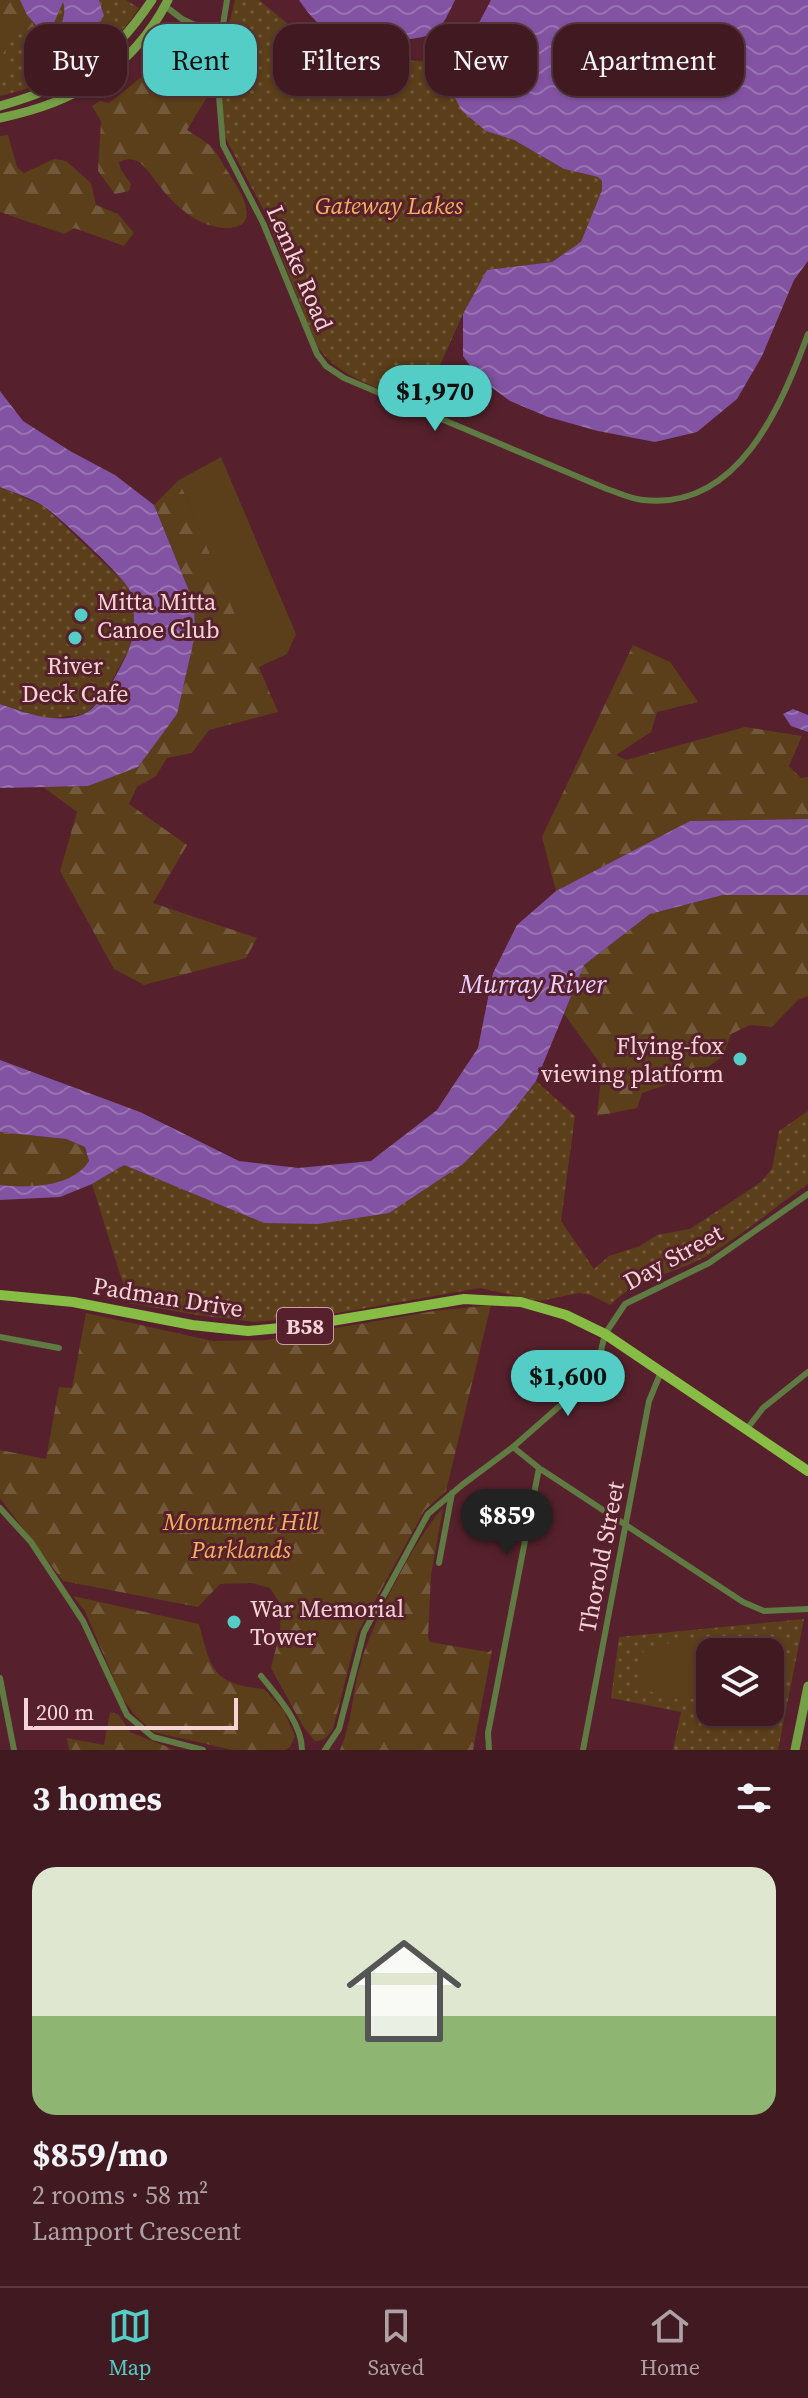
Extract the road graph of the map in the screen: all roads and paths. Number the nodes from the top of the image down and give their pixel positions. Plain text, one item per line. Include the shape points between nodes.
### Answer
1 (154, 0) edge
2 (227, 0) edge
3 (167, 3) edge
4 (193, 24) edge
5 (223, 24) edge
6 (220, 96) edge
7 (0, 106) edge
8 (0, 118) edge
9 (808, 334) edge
10 (808, 1194) edge
11 (0, 1295) edge
12 (605, 1334) junction
13 (0, 1337) edge
14 (59, 1348) dead end
15 (661, 1372) junction
16 (808, 1372) edge
17 (746, 1430) junction
18 (513, 1447) junction
19 (539, 1468) junction
20 (808, 1471) edge
21 (452, 1493) junction
22 (0, 1508) edge
23 (626, 1524) junction
24 (439, 1563) dead end
25 (808, 1609) edge
26 (261, 1676) dead end
27 (0, 1678) edge
28 (808, 1686) edge
29 (14, 1750) edge
30 (203, 1750) edge
31 (302, 1750) edge
32 (325, 1750) edge
33 (489, 1750) edge
34 (583, 1750) edge
35 (795, 1750) edge

1 - 3 main road
1 - 7 main road via 116,46 84,72
2 - 5 street, Lemke Road
3 - 4 street
3 - 8 main road via 127,55 92,84 52,105
6 - 9 street, Lemke Road via 223,145 326,366 607,489 642,500 666,500 696,494 729,475 752,451
10 - 12 street, Day Street via 709,1263 625,1304
11 - 12 main road, Padman Drive / B58 via 84,1303 248,1331 451,1300 491,1299 551,1309
12 - 15 main road, Padman Drive / B58
12 - 18 street via 600,1355 604,1367
13 - 14 street
15 - 17 main road, Padman Drive / B58
15 - 23 street, Thorold Street via 649,1401
16 - 17 street via 763,1408
17 - 20 main road, Padman Drive / B58
18 - 19 street
18 - 21 street
19 - 23 street
19 - 33 street
21 - 24 street
21 - 32 street via 423,1522 370,1619 339,1729
22 - 30 street via 31,1542 83,1621 127,1715 153,1737
23 - 25 street via 755,1608
23 - 34 street, Thorold Street
26 - 31 street via 300,1735
27 - 29 street
28 - 35 main road

